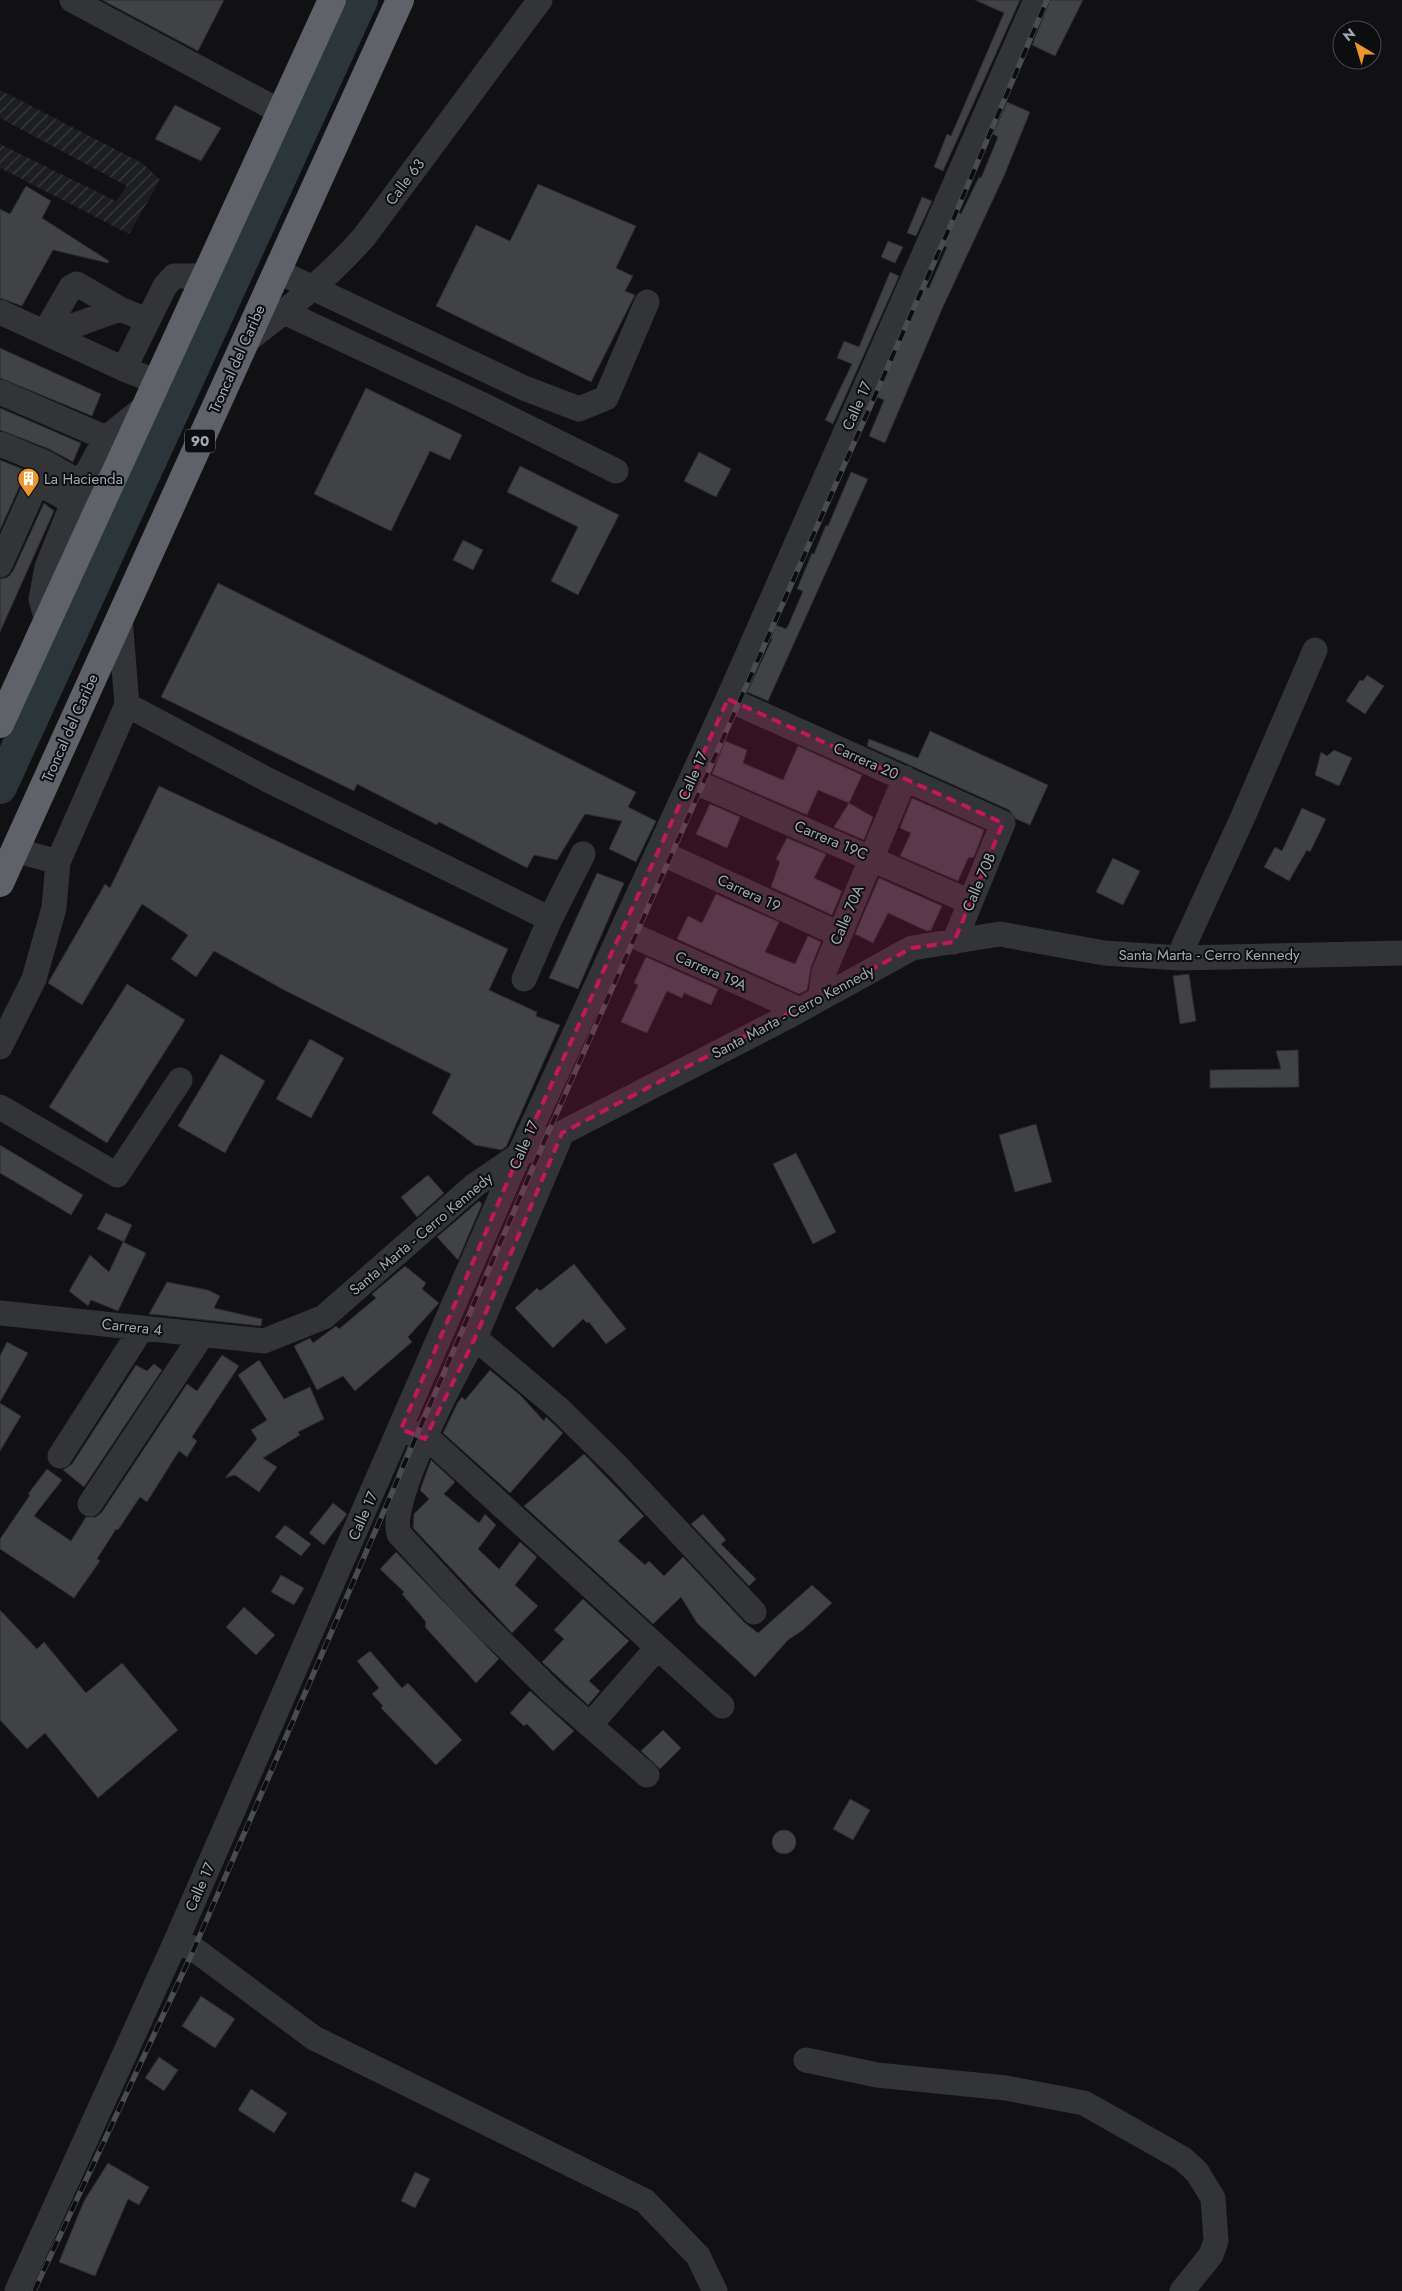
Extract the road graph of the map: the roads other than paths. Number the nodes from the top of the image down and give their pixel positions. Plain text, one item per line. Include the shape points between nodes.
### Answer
1 (72, 0) edge
2 (332, 0) edge
3 (400, 0) edge
4 (540, 0) edge
5 (1036, 0) edge
6 (281, 112) junction
7 (277, 271) junction
8 (205, 276) junction
9 (314, 287) junction
10 (647, 302) dead end
11 (120, 309) junction
12 (0, 312) edge
13 (284, 312) junction
14 (147, 320) junction
15 (47, 329) junction
16 (245, 342) junction
17 (124, 369) junction
18 (0, 392) edge
19 (152, 394) junction
20 (106, 438) junction
21 (0, 444) edge
22 (616, 471) dead end
23 (77, 492) junction
24 (9, 517) edge
25 (0, 564) edge
26 (120, 618) junction
27 (48, 621) junction
28 (1315, 650) dead end
29 (728, 699) junction
30 (127, 705) junction
31 (0, 724) edge
32 (905, 778) junction
33 (691, 780) junction
34 (1004, 823) joint
35 (15, 850) junction
36 (659, 852) junction
37 (583, 854) dead end
38 (871, 857) junction
39 (58, 862) junction
40 (0, 883) edge
41 (970, 902) junction
42 (550, 919) junction
43 (623, 931) junction
44 (839, 934) junction
45 (954, 942) junction
46 (1402, 953) edge
47 (1180, 958) junction
48 (524, 979) dead end
49 (810, 1005) junction
50 (0, 1048) edge
51 (180, 1080) dead end
52 (0, 1107) edge
53 (562, 1133) junction
54 (519, 1155) junction
55 (0, 1313) edge
56 (142, 1328) junction
57 (202, 1335) junction
58 (475, 1338) junction
59 (264, 1341) joint
60 (401, 1429) junction
61 (425, 1439) junction
62 (60, 1456) dead end
63 (90, 1504) dead end
64 (754, 1612) dead end
65 (657, 1648) junction
66 (722, 1706) dead end
67 (590, 1726) junction
68 (647, 1775) dead end
69 (176, 1941) junction
70 (806, 2060) dead end
71 (17, 2291) edge
72 (715, 2291) edge
73 (1182, 2291) edge

1 - 6 street
2 - 6 highway
3 - 7 highway, Troncal del Caribe / 90
4 - 9 street, Calle 63 via 364,237
5 - 29 street, Calle 17
6 - 8 highway
7 - 9 street
7 - 16 highway, Troncal del Caribe / 90
8 - 14 street via 174,276
8 - 19 highway
9 - 10 street via 524,388 579,409 606,398
9 - 13 street, Calle 63
11 - 14 street
11 - 15 street via 64,329
11 - 15 street via 77,284 71,286
12 - 15 street
13 - 16 street, Calle 63
13 - 22 street
14 - 17 street
15 - 17 street
16 - 26 highway, Troncal del Caribe / 90
17 - 19 street
18 - 20 street
19 - 20 street
19 - 27 highway
20 - 23 street
21 - 23 street via 44,462
23 - 24 street via 38,486
23 - 27 street via 48,568 41,599
24 - 25 street
26 - 30 street
26 - 35 highway, Troncal del Caribe / 90
27 - 31 highway
28 - 47 street
29 - 32 street, Carrera 20
29 - 33 street, Calle 17
30 - 39 street
30 - 42 street via 268,780
32 - 34 street, Carrera 20
32 - 38 street, Calle 70A
33 - 36 street, Calle 17
33 - 38 street, Carrera 19C
34 - 41 street, Calle 70B
35 - 39 street
35 - 40 highway, Troncal del Caribe / 90
36 - 43 street, Calle 17
36 - 44 street, Carrera 19
37 - 42 street
38 - 41 street, Carrera 19C
38 - 44 street, Calle 70A
39 - 50 street via 54,908 34,979
41 - 45 street, Calle 70B
42 - 48 street
43 - 49 street, Carrera 19A
43 - 54 street, Calle 17
44 - 49 street, Calle 70A
45 - 47 street, Santa Marta - Cerro Kennedy via 1000,934 1104,954
45 - 49 street, Santa Marta - Cerro Kennedy via 912,948
46 - 47 street, Santa Marta - Cerro Kennedy
49 - 53 street, Santa Marta - Cerro Kennedy
51 - 52 street via 118,1175
53 - 54 street, Santa Marta - Cerro Kennedy
53 - 58 street
54 - 59 street, Santa Marta - Cerro Kennedy via 475,1185 324,1317
54 - 60 street, Calle 17
55 - 56 street, Carrera 4
56 - 57 street, Carrera 4
56 - 62 street
57 - 59 street, Carrera 4
57 - 63 street
58 - 61 street
58 - 64 street via 558,1408
60 - 61 street
60 - 69 street, Calle 17
61 - 65 street
61 - 67 street via 408,1478 398,1513 396,1525 399,1534 473,1614
65 - 66 street
65 - 67 street
67 - 68 street
69 - 71 street, Calle 17
69 - 72 street via 194,1949 314,2038 645,2201 698,2256
70 - 73 street via 877,2075 1006,2088 1084,2103 1183,2159 1197,2172 1213,2198 1216,2241 1211,2256

